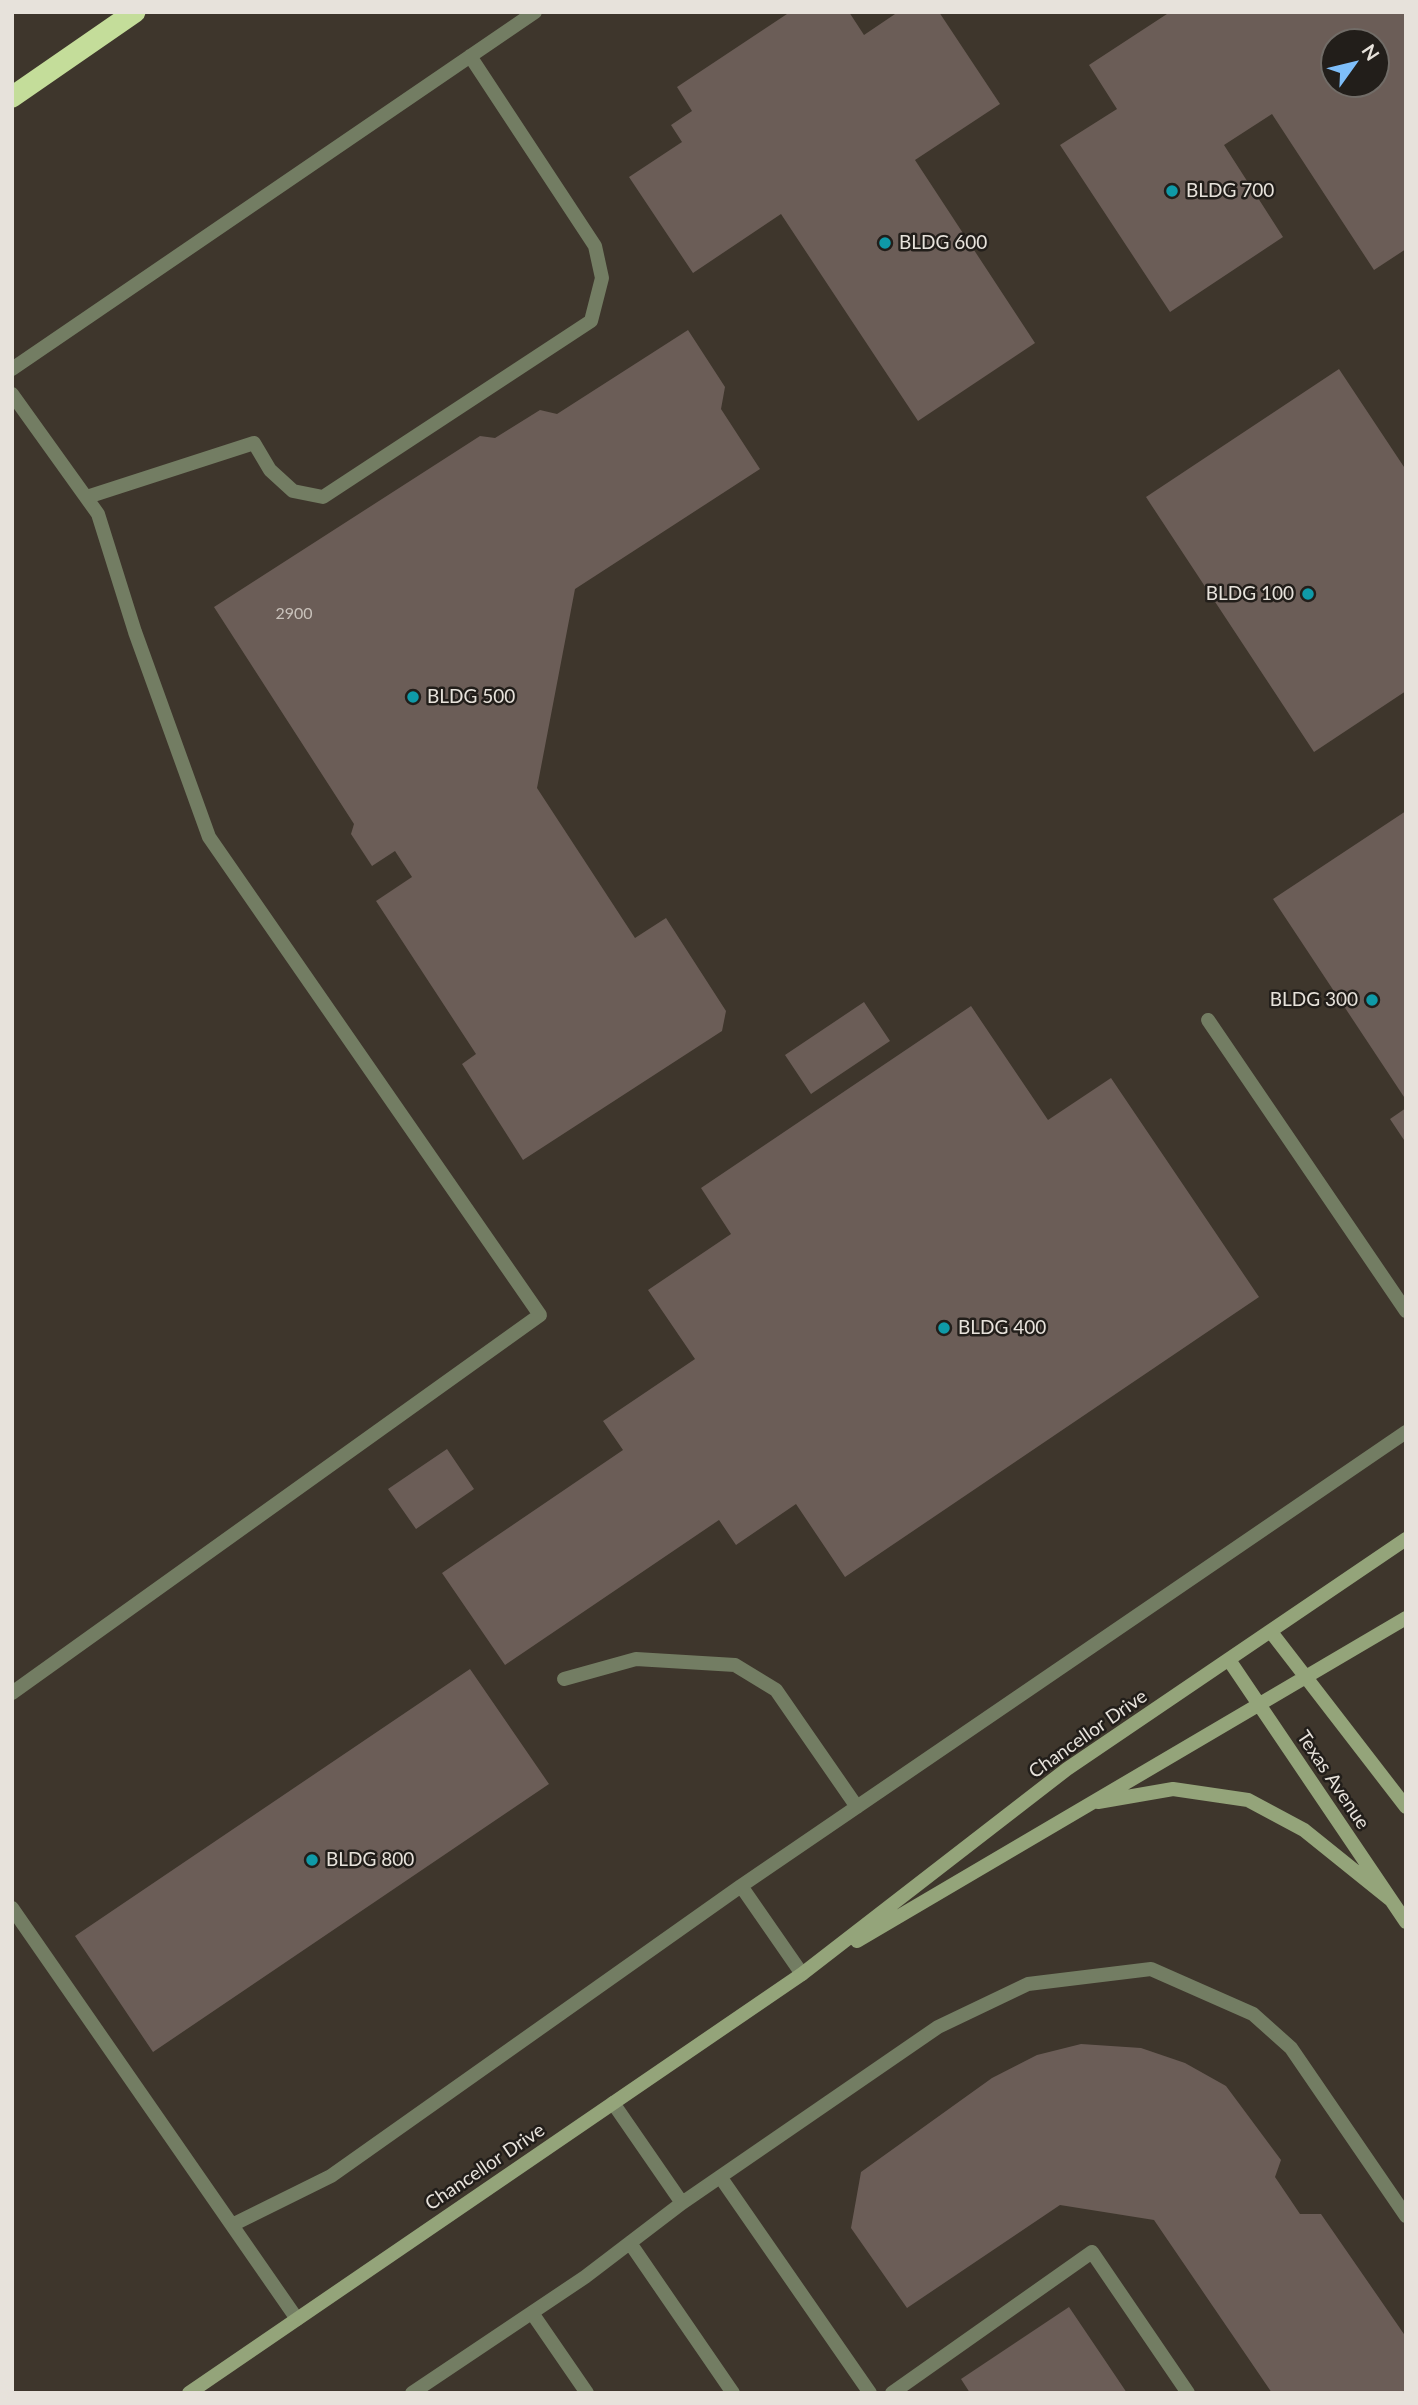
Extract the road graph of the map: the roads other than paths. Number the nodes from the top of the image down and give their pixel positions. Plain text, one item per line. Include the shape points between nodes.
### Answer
1 (135, 12) edge
2 (535, 12) edge
3 (470, 56) junction
4 (12, 97) edge
5 (12, 369) edge
6 (12, 394) edge
7 (87, 497) junction
8 (1208, 1020) dead end
9 (1406, 1311) edge
10 (1406, 1432) edge
11 (1406, 1539) edge
12 (1406, 1618) edge
13 (1271, 1632) junction
14 (1229, 1660) junction
15 (1306, 1678) junction
16 (564, 1679) dead end
17 (12, 1693) edge
18 (1259, 1705) junction
19 (1089, 1803) junction
20 (857, 1807) junction
21 (1406, 1807) edge
22 (741, 1886) junction
23 (1391, 1900) junction
24 (12, 1908) edge
25 (1406, 1922) edge
26 (802, 1974) junction
27 (613, 2103) junction
28 (721, 2178) junction
29 (682, 2203) junction
30 (1406, 2216) edge
31 (232, 2225) junction
32 (631, 2243) junction
33 (532, 2313) junction
34 (297, 2319) junction
35 (189, 2393) edge
36 (412, 2393) edge
37 (587, 2393) edge
38 (733, 2393) edge
39 (870, 2393) edge
40 (892, 2393) edge
41 (1188, 2393) edge

1 - 4 highway
2 - 3 lane
3 - 5 lane
3 - 7 lane via 595,246 602,278 591,321 323,497 293,491 270,470 254,443
6 - 7 lane
7 - 17 lane via 98,514 209,837 540,1315
8 - 9 lane
10 - 20 lane
11 - 13 street, Chancellor Drive
12 - 15 street, Chancellor Drive
13 - 14 street, Chancellor Drive
13 - 15 street, Texas Avenue
14 - 18 street, Texas Avenue
14 - 26 street, Chancellor Drive via 1067,1769
15 - 18 street, Chancellor Drive
15 - 21 street, Texas Avenue
16 - 20 lane via 636,1659 735,1665 776,1690
18 - 19 street, Chancellor Drive
18 - 23 street, Texas Avenue
19 - 23 street via 1173,1789 1248,1800 1304,1830
19 - 26 street, Chancellor Drive
20 - 22 lane
22 - 26 lane
22 - 31 lane via 331,2176
23 - 25 street, Texas Avenue
24 - 31 lane
26 - 27 street, Chancellor Drive
27 - 29 lane
27 - 34 street, Chancellor Drive
28 - 29 lane
28 - 30 lane via 938,2026 1028,1984 1152,1969 1254,2014 1291,2048
28 - 39 lane
29 - 32 lane
31 - 34 lane
32 - 33 lane
32 - 38 lane
33 - 36 lane
33 - 37 lane
34 - 35 street, Chancellor Drive
40 - 41 lane via 1092,2252

